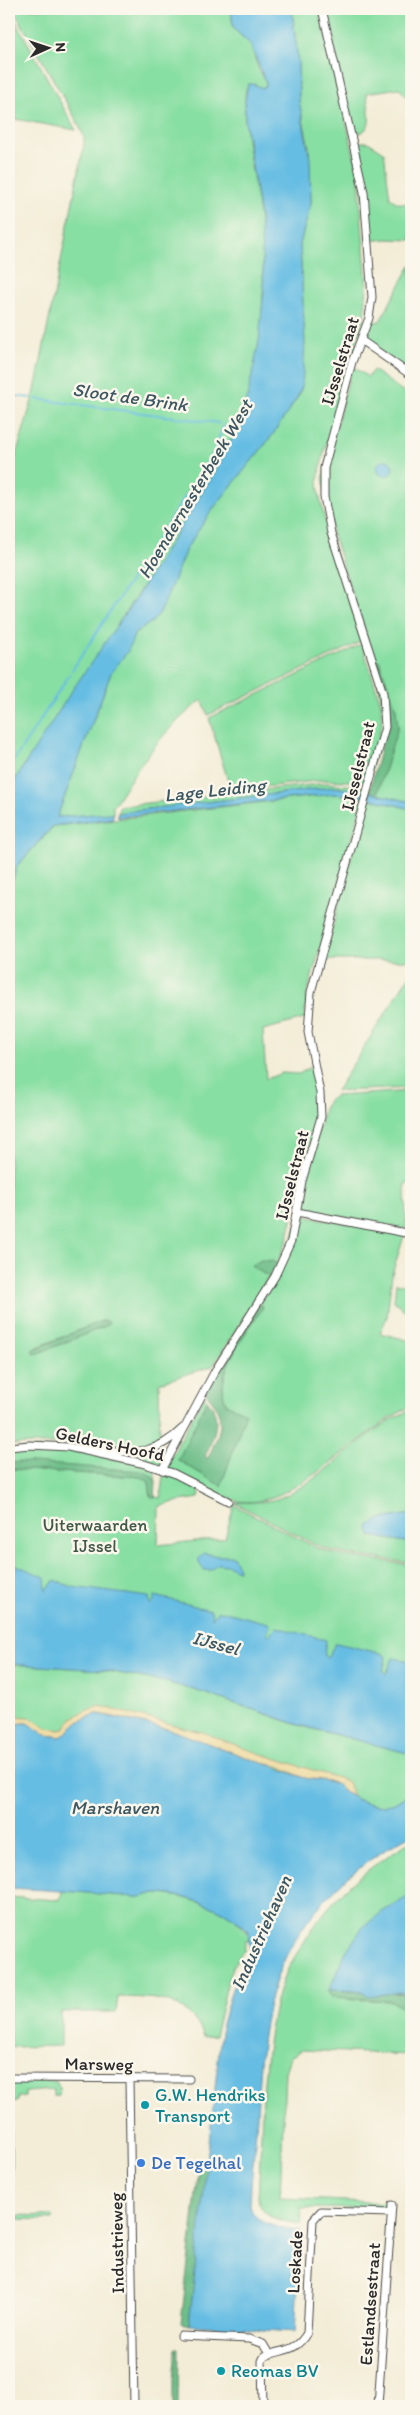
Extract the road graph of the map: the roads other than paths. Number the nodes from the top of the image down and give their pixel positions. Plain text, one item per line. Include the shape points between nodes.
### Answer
1 (322, 9) edge
2 (362, 341) junction
3 (411, 375) edge
4 (297, 1212) junction
5 (411, 1234) edge
6 (188, 1423) junction
7 (9, 1447) edge
8 (68, 1447) junction
9 (162, 1470) junction
10 (228, 1501) dead end
11 (9, 2078) edge
12 (129, 2079) junction
13 (189, 2079) dead end
14 (392, 2204) dead end
15 (391, 2213) junction
16 (181, 2336) dead end
17 (270, 2354) junction
18 (134, 2406) edge
19 (263, 2406) edge
20 (378, 2406) edge

1 - 2 street, IJsselstraat via 364,192 372,297
2 - 3 street
2 - 4 street, IJsselstraat via 352,362 323,482 331,533 383,693 385,727 311,992 308,1032 321,1117 302,1180
4 - 5 street
4 - 6 street, IJsselstraat via 286,1254 216,1369
6 - 8 street, IJsselstraat via 161,1447 150,1450
6 - 9 street, IJsselstraat
7 - 8 street, Gelders Hoofd
8 - 9 street, Gelders Hoofd
9 - 10 street, Gelders Hoofd
11 - 12 street, Marsweg
12 - 13 street, Marsweg
12 - 18 street, Industrieweg
14 - 15 street, Estlandsestraat
15 - 17 street, Loskade via 318,2213 313,2220 307,2333 298,2346
15 - 20 street, Estlandsestraat
16 - 17 street via 249,2339 263,2344
17 - 19 street, Loskade via 262,2361

